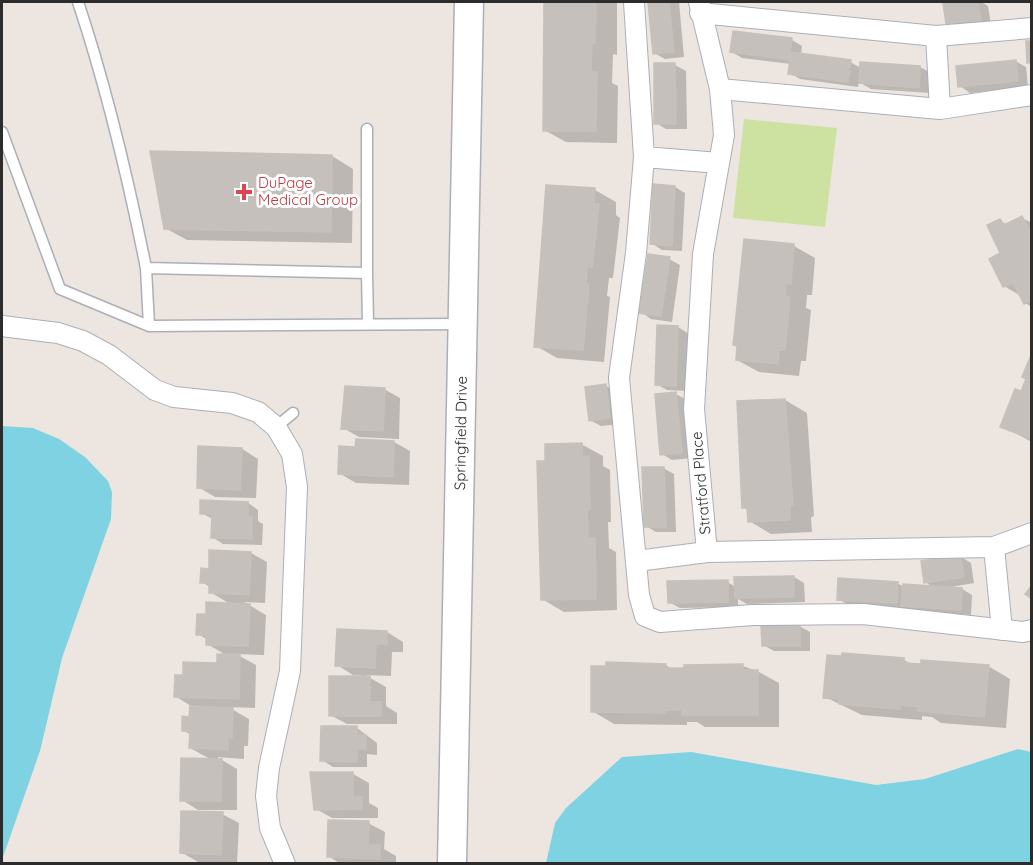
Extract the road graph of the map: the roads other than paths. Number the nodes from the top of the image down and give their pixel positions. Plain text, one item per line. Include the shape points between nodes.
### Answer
1 (78, 2) edge
2 (469, 2) edge
3 (634, 2) edge
4 (700, 7) edge
5 (1032, 28) edge
6 (936, 36) junction
7 (720, 88) junction
8 (1032, 94) edge
9 (940, 110) junction
10 (367, 129) dead end
11 (2, 132) edge
12 (644, 157) junction
13 (719, 162) junction
14 (146, 268) junction
15 (367, 273) junction
16 (368, 324) junction
17 (463, 324) junction
18 (2, 326) edge
19 (149, 326) junction
20 (293, 414) dead end
21 (276, 427) junction
22 (1032, 533) edge
23 (994, 547) junction
24 (707, 552) junction
25 (636, 561) junction
26 (1002, 630) junction
27 (1032, 630) edge
28 (285, 864) edge
29 (452, 864) edge

1 - 14 lane via 105,87
2 - 17 street, Springfield Drive
3 - 12 street
4 - 6 street
4 - 7 street, Stratford Place
5 - 6 street
6 - 9 street
7 - 9 street
7 - 13 street, Stratford Place via 723,135
8 - 9 street
10 - 15 lane
11 - 19 lane via 60,289
12 - 13 street
12 - 25 street via 619,378
13 - 24 street, Stratford Place via 703,254 694,409
14 - 15 lane
14 - 19 lane
15 - 16 lane
16 - 17 lane
16 - 19 lane
17 - 29 street, Springfield Drive
18 - 21 street via 83,340 155,390 174,397 232,403 258,412
20 - 21 lane
21 - 28 street via 292,454 297,487 290,671 268,768 266,796 270,828
22 - 23 street, Stratford Place
23 - 24 street, Stratford Place
23 - 26 street
24 - 25 street
25 - 26 street via 645,616 660,622 753,615 863,614
26 - 27 street

